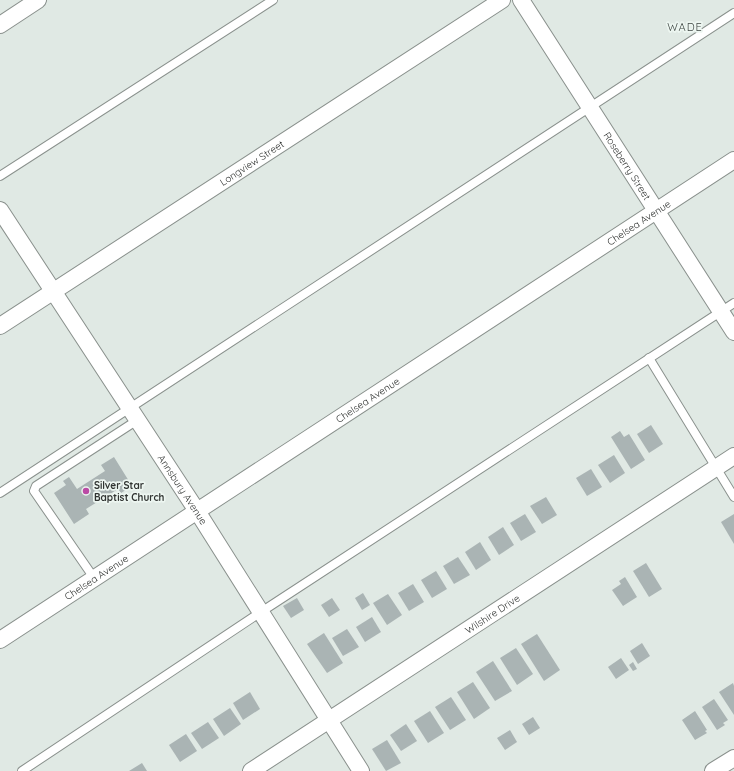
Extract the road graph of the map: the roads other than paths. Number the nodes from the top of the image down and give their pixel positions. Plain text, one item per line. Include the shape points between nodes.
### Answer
1 (38, 0) edge
2 (273, 0) edge
3 (502, 0) edge
4 (521, 0) edge
5 (734, 13) edge
6 (0, 24) edge
7 (590, 108) junction
8 (734, 160) edge
9 (0, 176) edge
10 (0, 210) edge
11 (656, 211) junction
12 (53, 292) junction
13 (727, 307) edge
14 (0, 326) edge
15 (734, 332) edge
16 (649, 358) junction
17 (132, 414) junction
18 (734, 456) edge
19 (716, 467) junction
20 (0, 493) edge
21 (734, 497) edge
22 (196, 511) junction
23 (94, 578) junction
24 (261, 612) junction
25 (0, 640) edge
26 (330, 720) junction
27 (734, 758) edge
28 (22, 771) edge
29 (251, 771) edge
30 (362, 771) edge
31 (714, 771) edge

1 - 6 street
2 - 9 lane
3 - 12 street, Longview Street
4 - 7 street, Roseberry Street
5 - 7 lane
7 - 11 street, Roseberry Street
7 - 17 lane
8 - 11 street, Chelsea Avenue
10 - 12 street, Annsbury Avenue
11 - 13 street, Roseberry Street
11 - 22 street, Chelsea Avenue
12 - 14 street, Longview Street
12 - 17 street, Annsbury Avenue
13 - 15 street, Roseberry Street
13 - 16 lane
16 - 19 lane
16 - 24 lane
17 - 20 lane
17 - 22 street, Annsbury Avenue
17 - 23 lane via 34,490
18 - 19 street, Wilshire Drive
19 - 21 lane
19 - 26 street, Wilshire Drive
22 - 23 street, Chelsea Avenue
22 - 24 street, Annsbury Avenue
23 - 25 street, Chelsea Avenue
24 - 26 street, Annsbury Avenue
24 - 28 lane
26 - 29 street, Wilshire Drive
26 - 30 street, Annsbury Avenue
27 - 31 street

